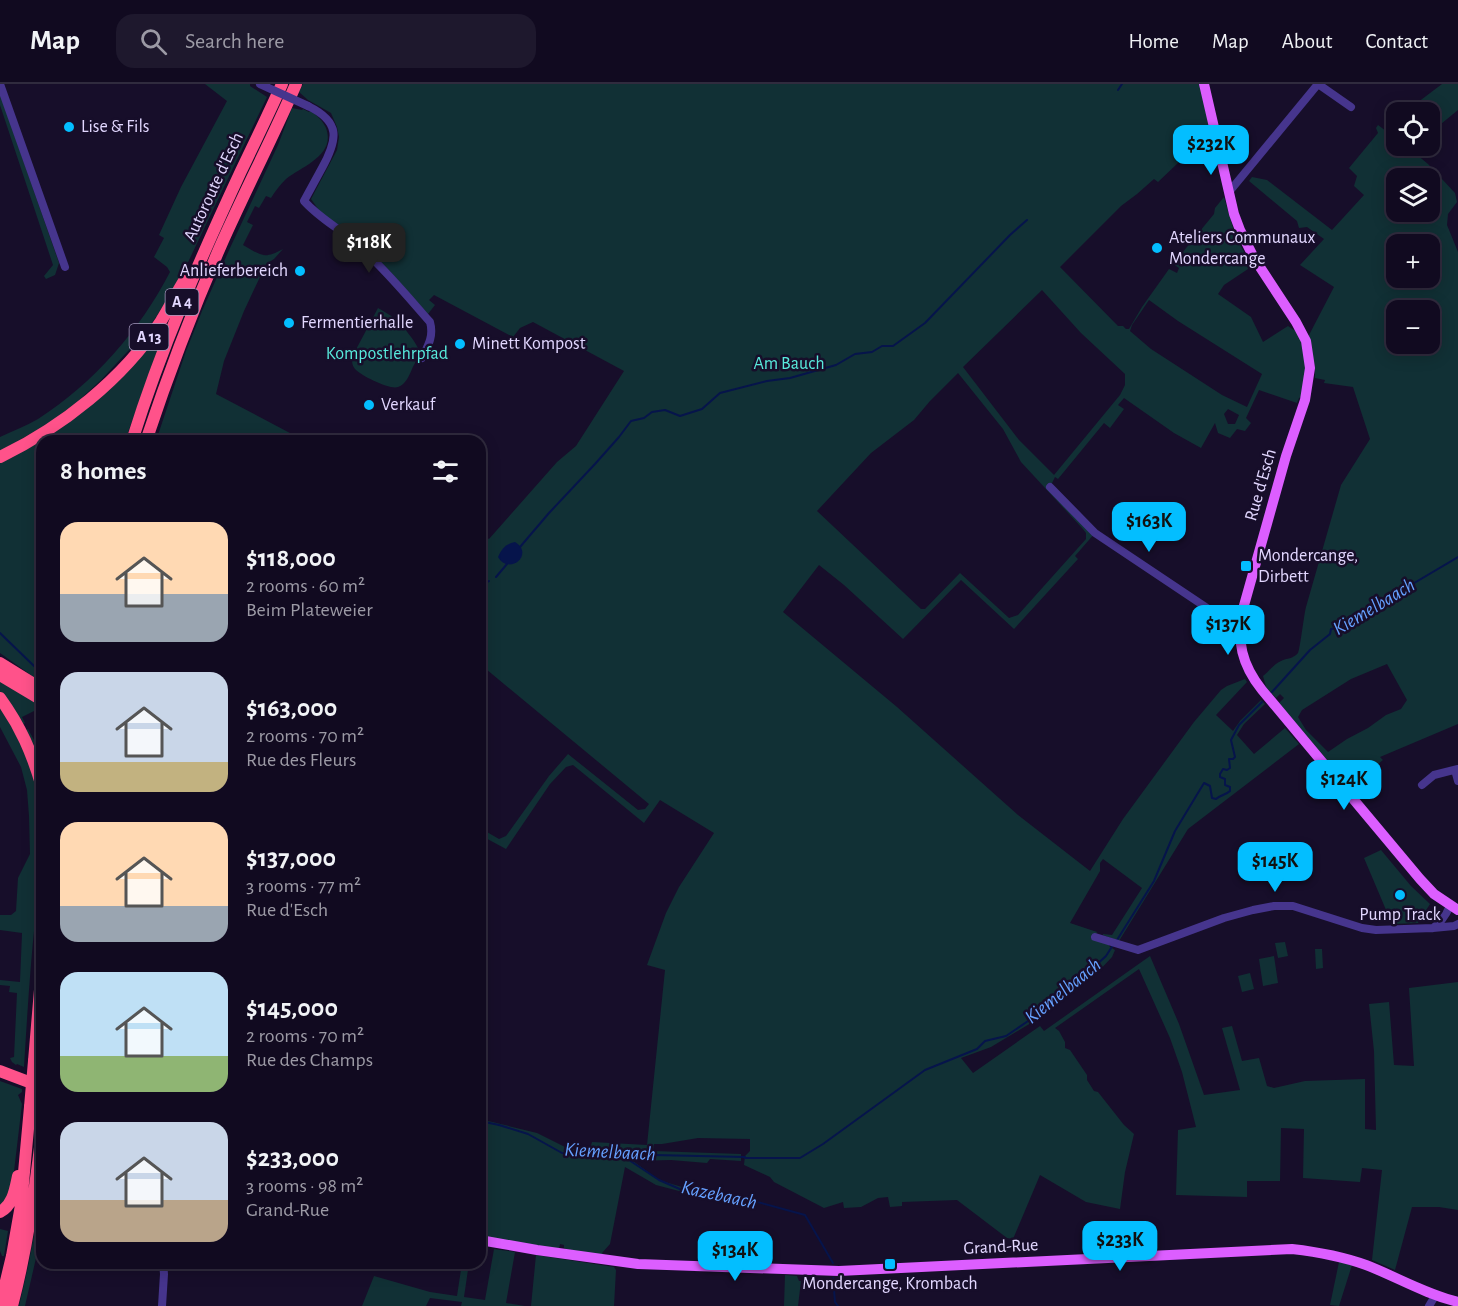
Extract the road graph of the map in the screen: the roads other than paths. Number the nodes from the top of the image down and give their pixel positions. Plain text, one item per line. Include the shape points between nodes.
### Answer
1 (0, 84) edge
2 (260, 84) edge
3 (282, 84) edge
4 (296, 84) edge
5 (1204, 84) edge
6 (1318, 84) edge
7 (1351, 107) dead end
8 (242, 168) junction
9 (1229, 192) junction
10 (65, 267) dead end
11 (422, 358) dead end
12 (41, 435) edge
13 (134, 435) edge
14 (148, 435) edge
15 (36, 438) edge
16 (0, 457) edge
17 (1050, 487) dead end
18 (1240, 630) junction
19 (0, 663) edge
20 (0, 675) edge
21 (36, 685) edge
22 (36, 696) edge
23 (0, 698) edge
24 (36, 766) edge
25 (1456, 770) edge
26 (1458, 781) edge
27 (1422, 786) dead end
28 (1454, 908) edge
29 (1458, 924) edge
30 (1433, 928) junction
31 (1095, 937) dead end
32 (36, 1037) edge
33 (0, 1073) edge
34 (36, 1083) edge
35 (36, 1090) edge
36 (28, 1128) junction
37 (36, 1177) edge
38 (0, 1212) edge
39 (486, 1241) edge
40 (164, 1269) edge
41 (1436, 1296) junction
42 (1458, 1302) edge
43 (0, 1306) edge
44 (12, 1306) edge
45 (162, 1306) edge
46 (1429, 1306) edge

1 - 10 street
2 - 11 street, bridge via 327,118 334,144 304,201 358,244 430,322 431,338
3 - 8 highway, Autoroute d'Esch / A 4
4 - 14 highway, Autoroute d'Esch / A 4 via 195,307
5 - 9 main road, Rue d'Esch
6 - 7 street
6 - 9 street
8 - 12 highway, A 13 via 160,322 105,386
8 - 13 highway, Autoroute d'Esch / A 4 via 170,332
9 - 18 main road, Rue d'Esch via 1246,245 1306,341 1310,368 1305,400 1263,536
15 - 16 highway, A 13
17 - 18 street via 1095,533
18 - 28 main road, Rue d'Esch via 1243,657 1256,682 1420,879
19 - 21 highway
20 - 22 highway
23 - 24 highway via 24,736
25 - 26 street
25 - 27 street via 1434,775
28 - 30 street
29 - 30 street
30 - 31 street via 1362,928 1293,906 1274,906 1224,918 1138,950
32 - 36 highway, bridge
33 - 34 highway
33 - 35 highway
36 - 38 highway via 12,1200
36 - 43 highway via 21,1205
37 - 44 highway
39 - 41 main road, Grand-Rue via 638,1264 839,1271 1292,1249 1339,1256
40 - 45 street
41 - 42 main road, Grand-Rue
41 - 46 street

